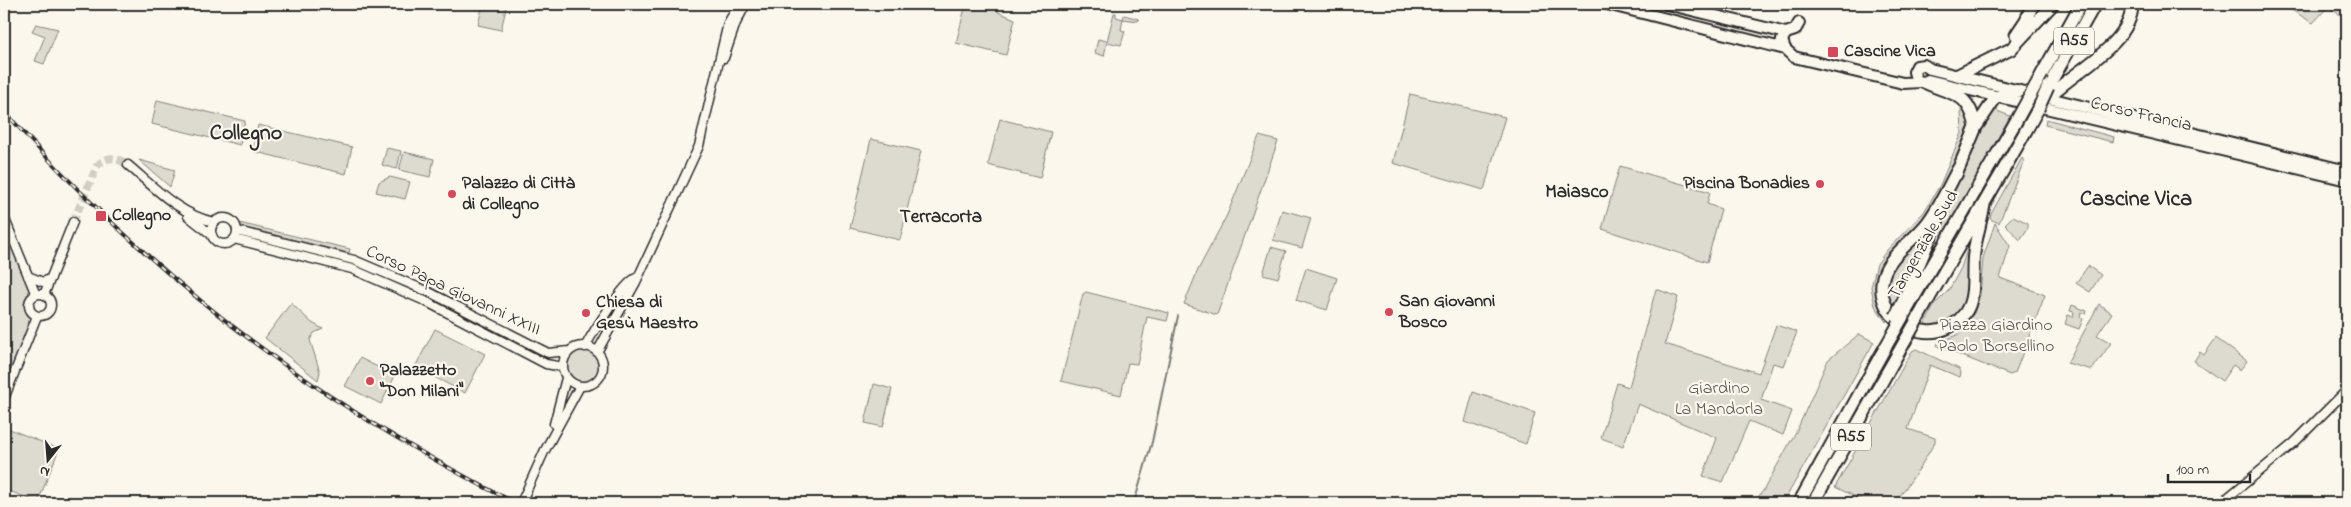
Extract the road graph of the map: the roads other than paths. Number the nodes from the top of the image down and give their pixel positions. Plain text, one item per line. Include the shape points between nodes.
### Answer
1 (739, 4) edge
2 (747, 4) edge
3 (760, 4) edge
4 (1607, 4) edge
5 (1667, 4) edge
6 (2033, 4) edge
7 (2053, 4) edge
8 (2081, 4) edge
9 (2095, 4) edge
10 (2132, 4) edge
11 (1799, 23) dead end
12 (1786, 33) junction
13 (1785, 49) junction
14 (1992, 59) junction
15 (1958, 75) junction
16 (1926, 78) junction
17 (714, 86) junction
18 (2018, 91) junction
19 (1996, 97) junction
20 (2038, 109) junction
21 (1976, 127) junction
22 (128, 165) tunnel mouth
23 (1958, 169) junction
24 (2347, 170) edge
25 (2347, 180) edge
26 (1984, 205) junction
27 (177, 206) junction
28 (4, 216) edge
29 (73, 222) tunnel mouth
30 (210, 222) junction
31 (212, 235) junction
32 (235, 235) junction
33 (28, 276) junction
34 (51, 278) junction
35 (636, 278) junction
36 (40, 295) junction
37 (1910, 297) junction
38 (37, 316) junction
39 (585, 346) junction
40 (569, 352) junction
41 (596, 352) junction
42 (562, 367) junction
43 (566, 378) junction
44 (580, 386) junction
45 (2347, 390) edge
46 (4, 399) edge
47 (544, 452) junction
48 (521, 503) edge
49 (1799, 503) edge
50 (1813, 503) edge
51 (2222, 503) edge

1 - 17 street via 728,23
2 - 3 street
2 - 17 street via 736,23
4 - 13 main road
5 - 12 main road
6 - 14 highway via 2020,30
7 - 14 highway via 2011,49
8 - 37 highway, Tangenziale Sud / A55, bridge
9 - 20 highway, Tangenziale Sud / A55, bridge
10 - 20 highway via 2130,19 2121,35 2064,82
11 - 12 main road via 1795,30
12 - 13 main road via 1782,40
13 - 16 main road, Corso Francia via 1794,57 1904,83
14 - 15 highway
15 - 16 main road, Corso Francia
15 - 18 main road, Corso Francia
16 - 19 main road, Corso Francia
16 - 21 highway via 1962,97 1972,111
17 - 35 street via 699,146 656,242
18 - 19 highway
18 - 24 main road, Corso Francia
19 - 21 highway
19 - 25 main road, Corso Francia
20 - 26 highway, Tangenziale Sud / A55
21 - 23 highway
22 - 27 street
23 - 26 highway via 1930,220 1886,269 1882,291 1884,302 1897,321 1918,331 1930,332 1952,326 1963,315 1971,300 1973,254
23 - 37 highway
26 - 50 highway, Tangenziale Sud / A55, bridge via 1953,253
27 - 30 street
27 - 31 street
28 - 33 street
29 - 34 street
30 - 31 street
30 - 32 street via 228,218 234,222
31 - 32 street via 221,243 230,242
32 - 40 street, Corso Papa Giovanni XXIII via 354,260 429,292 548,353
32 - 42 street, Corso Papa Giovanni XXIII via 352,269 425,301 546,364
33 - 34 street via 43,282
33 - 36 street
34 - 36 street
35 - 39 street via 617,298
35 - 41 street
36 - 38 street via 29,304 31,312
36 - 38 street via 50,300 50,309 46,315
37 - 49 highway, Tangenziale Sud / A55, bridge
38 - 46 street
39 - 40 street
39 - 41 street
40 - 42 street
41 - 44 street via 602,362 600,378 593,384
42 - 43 street
43 - 44 street
43 - 47 street
44 - 47 street
45 - 51 street via 2294,443
47 - 48 street

